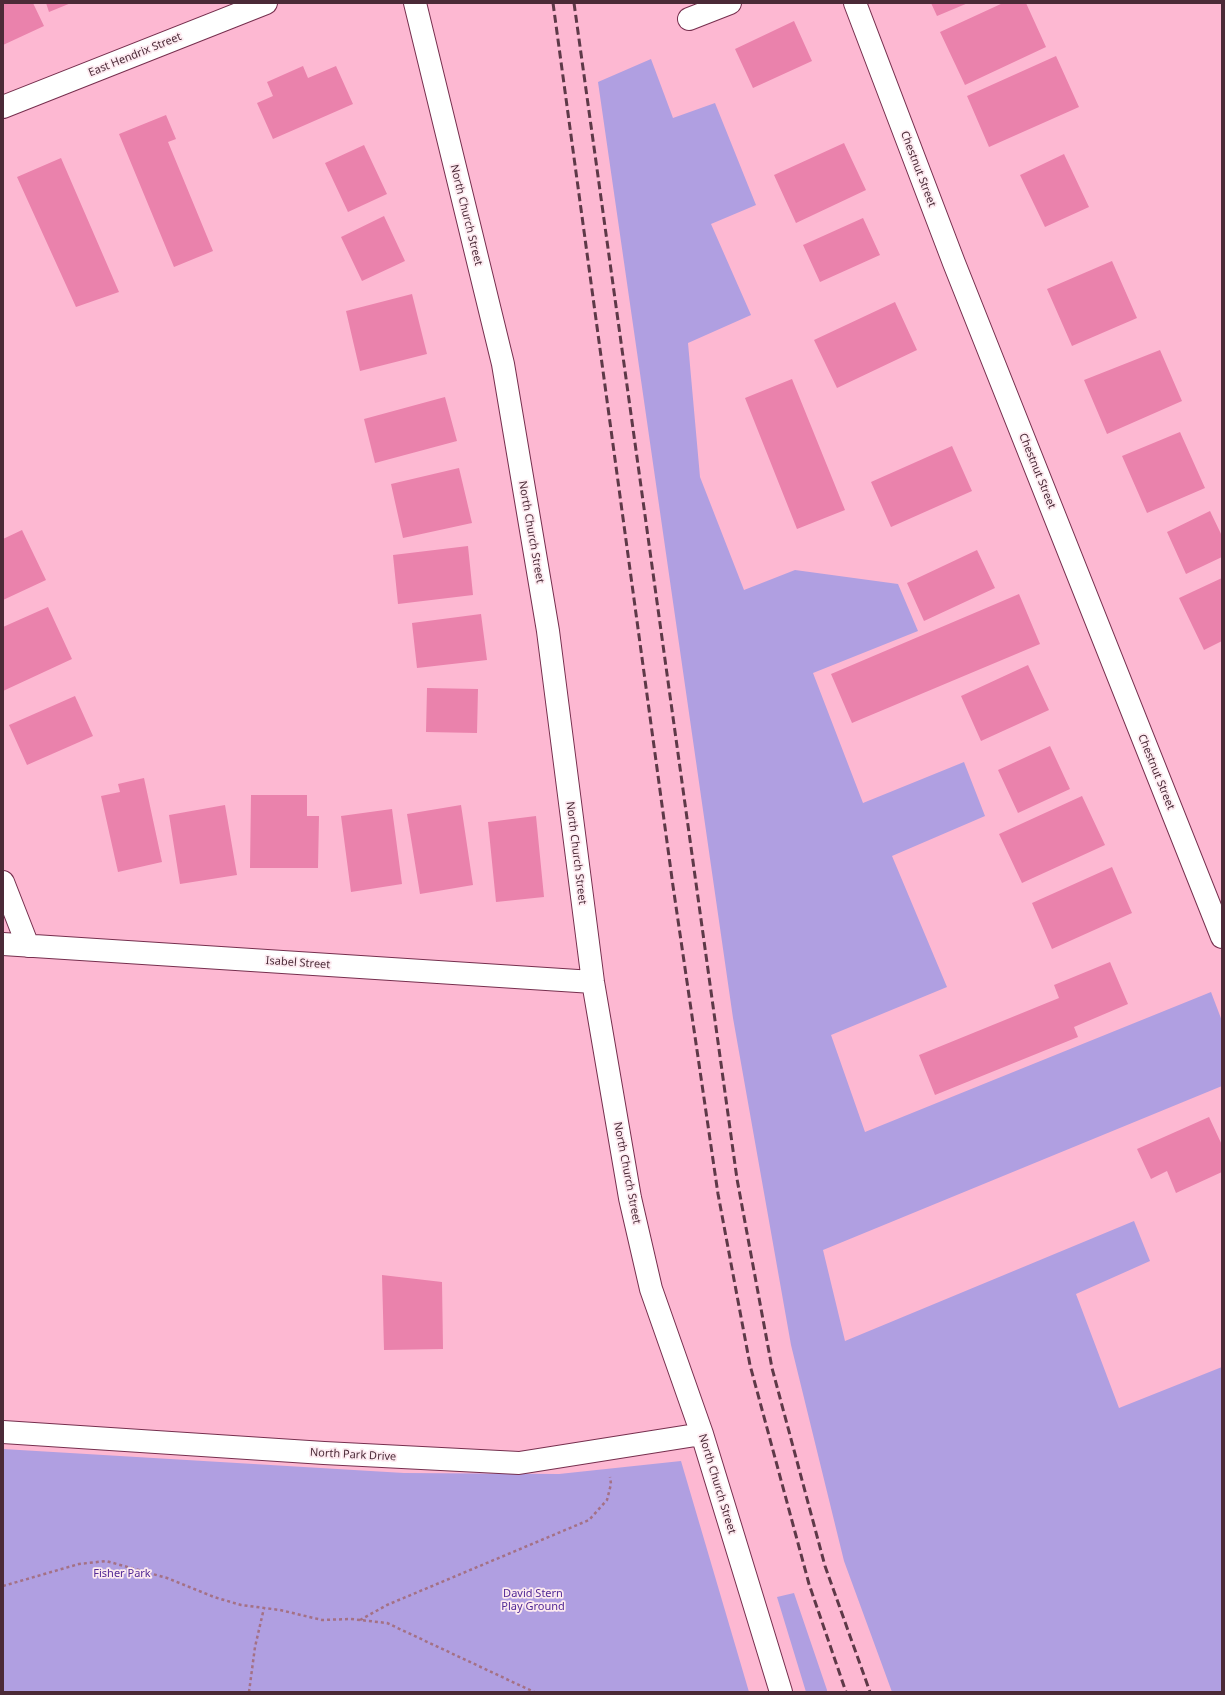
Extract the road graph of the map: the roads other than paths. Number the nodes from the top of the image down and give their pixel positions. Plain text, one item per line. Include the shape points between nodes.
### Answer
1 (266, 3) edge
2 (415, 3) edge
3 (730, 3) edge
4 (855, 3) edge
5 (689, 19) dead end
6 (3, 107) edge
7 (3, 882) edge
8 (1222, 936) edge
9 (3, 944) edge
10 (28, 946) junction
11 (593, 982) junction
12 (3, 1432) edge
13 (702, 1434) junction
14 (780, 1692) edge

1 - 6 street, East Hendrix Street
2 - 11 street, North Church Street via 503,364 548,631
3 - 5 street
4 - 8 street, Chestnut Street via 954,262
7 - 10 street
9 - 10 street, Isabel Street
10 - 11 street, Isabel Street
11 - 13 street, North Church Street via 630,1198 651,1289
12 - 13 street, North Park Drive via 519,1463
13 - 14 street, North Church Street

